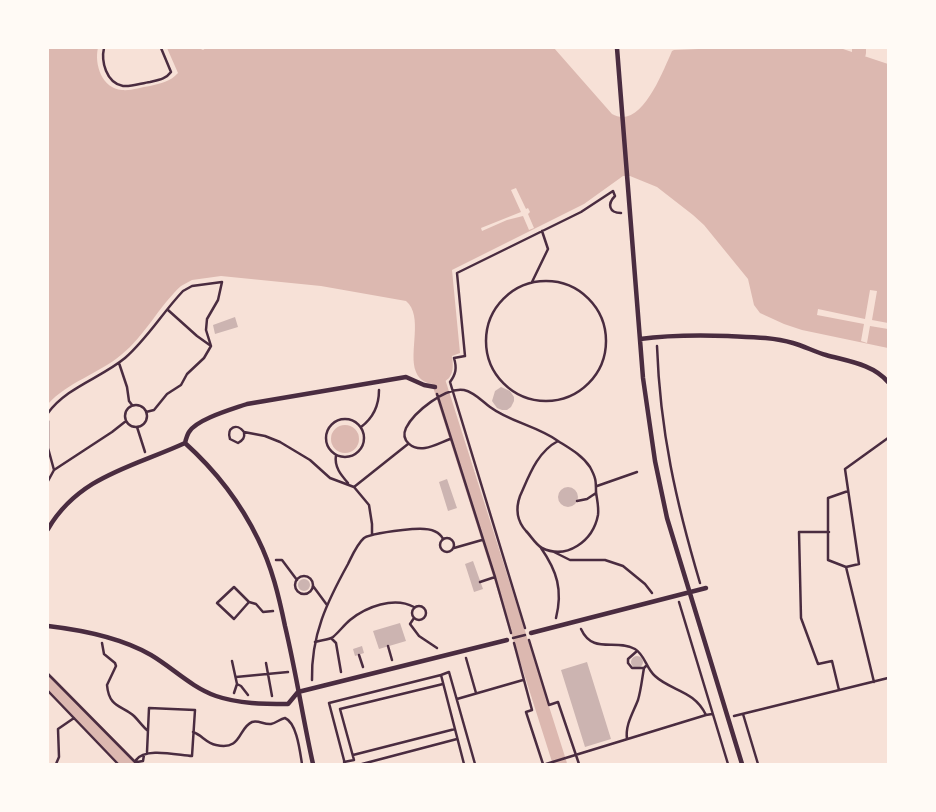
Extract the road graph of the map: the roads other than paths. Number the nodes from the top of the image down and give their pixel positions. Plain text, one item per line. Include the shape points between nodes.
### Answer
1 (617, 48) edge
2 (640, 339) junction
3 (888, 382) edge
4 (435, 387) road end
5 (185, 443) junction
6 (48, 529) edge
7 (704, 589) road end
8 (690, 592) junction
9 (48, 626) edge
10 (529, 634) road end
11 (507, 640) road end
12 (298, 692) junction
13 (313, 764) edge
14 (742, 764) edge

1 - 2 street
2 - 3 street via 703,336 761,338 793,343 871,369
2 - 8 street via 655,461 667,518
4 - 5 street via 406,377 260,402 212,416 190,430
5 - 6 street via 91,483 70,499
5 - 12 street via 233,497 251,525 267,561 282,610
7 - 8 street
8 - 10 street
8 - 14 street
9 - 12 street via 103,636 142,651 217,696 251,703 288,704
11 - 12 street
12 - 13 street

